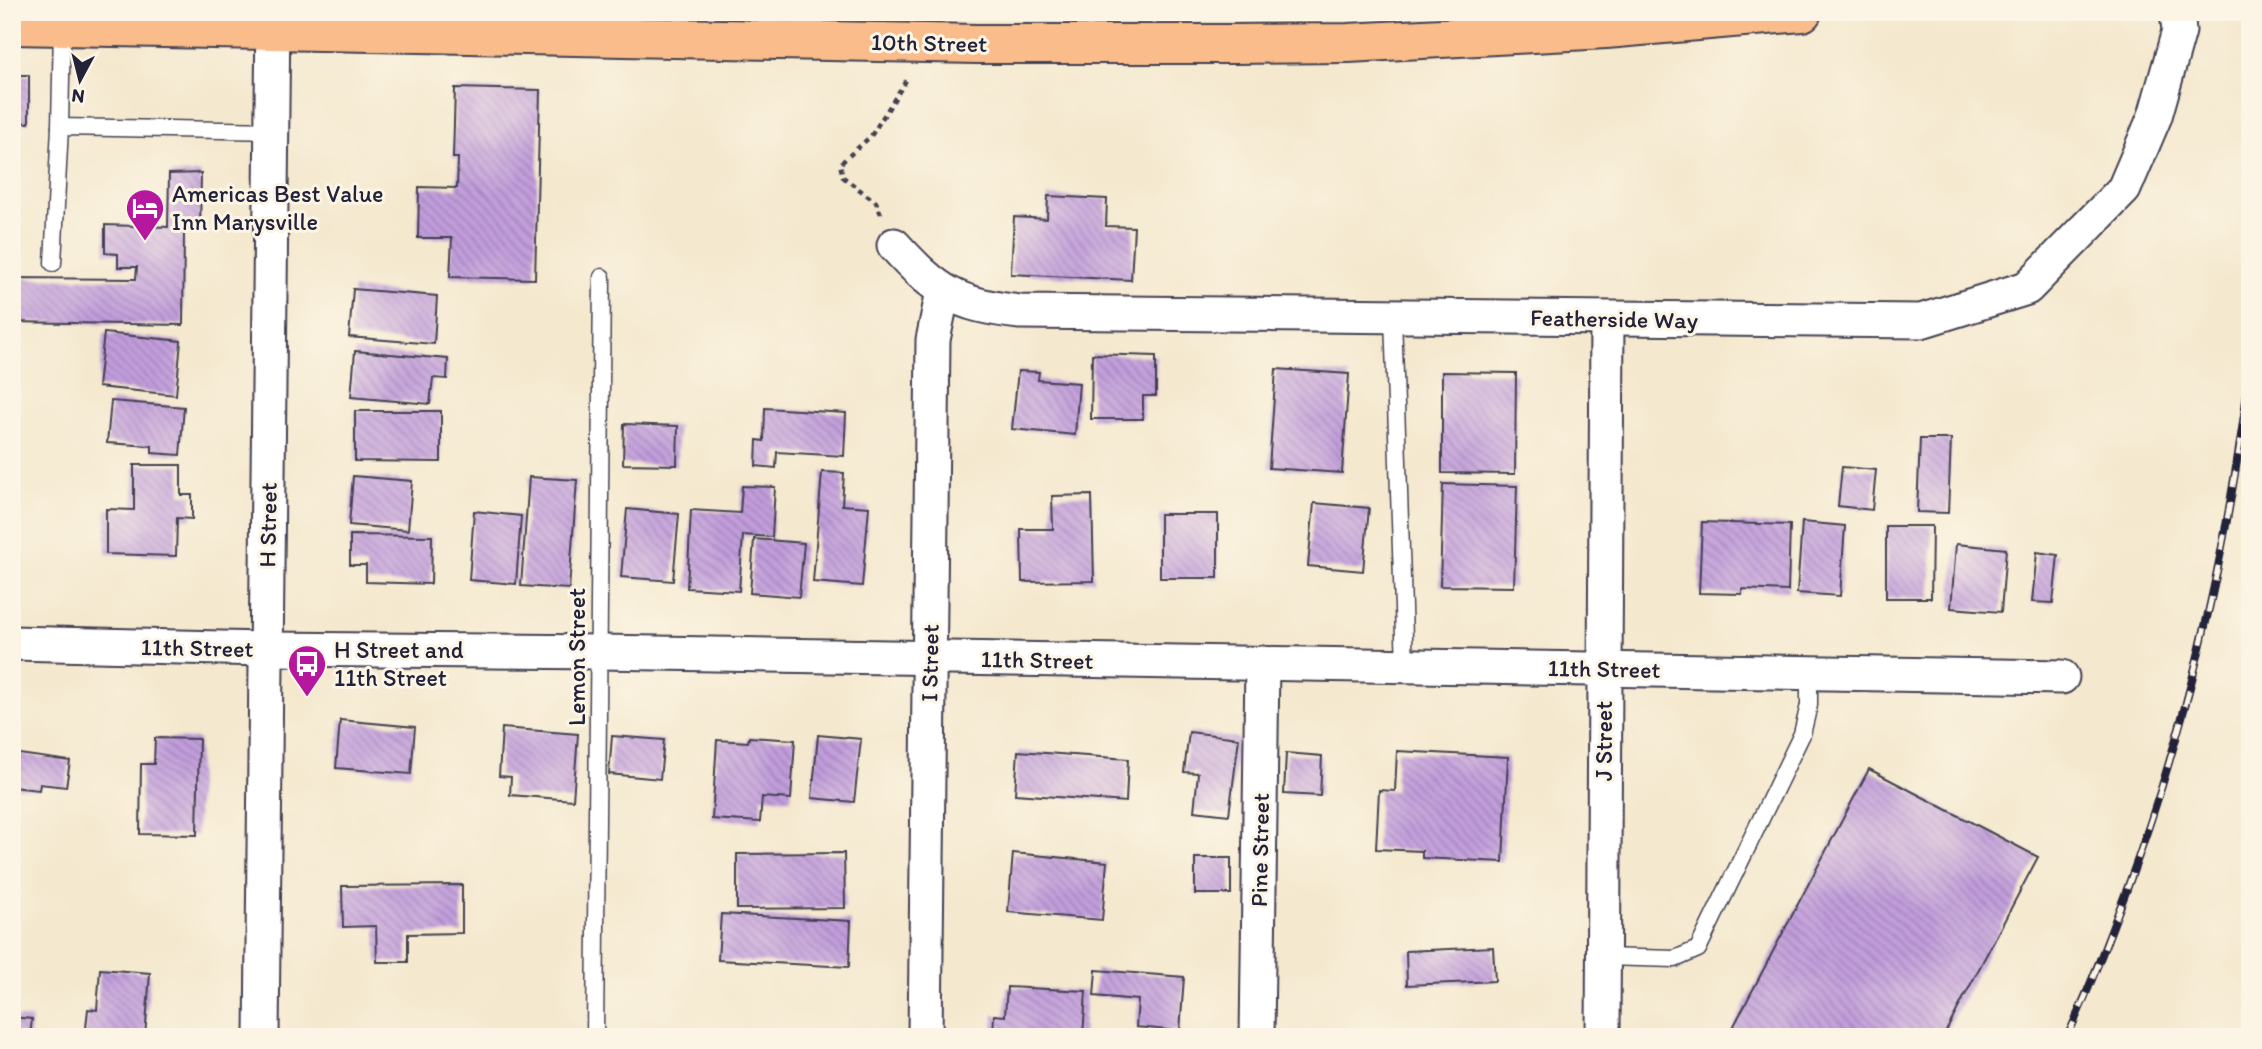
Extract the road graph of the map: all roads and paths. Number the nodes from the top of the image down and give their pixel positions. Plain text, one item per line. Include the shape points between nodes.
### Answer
1 (1802, 12) edge
2 (2177, 12) edge
3 (273, 22) edge
4 (12, 25) edge
5 (62, 26) junction
6 (908, 79) dead end
7 (60, 127) junction
8 (272, 131) junction
9 (894, 245) joint
10 (53, 263) dead end
11 (601, 277) dead end
12 (943, 291) junction
13 (1393, 317) junction
14 (1607, 319) junction
15 (12, 643) edge
16 (267, 649) junction
17 (600, 652) junction
18 (930, 658) junction
19 (1262, 663) junction
20 (1405, 666) junction
21 (1604, 670) junction
22 (1810, 673) junction
23 (2062, 677) dead end
24 (1604, 957) junction
25 (262, 1037) edge
26 (595, 1037) edge
27 (925, 1037) edge
28 (1258, 1037) edge
29 (1603, 1037) edge

1 - 3 highway, 10th Street via 1606,29 1348,43 1064,45
2 - 14 street, Featherside Way via 2179,31 2155,116 2124,189 2027,288 1921,321
3 - 5 highway, 10th Street
3 - 8 street, H Street
4 - 5 highway, 10th Street
5 - 7 lane
6 - 9 path via 871,135 840,164 843,177 876,202
7 - 8 lane
7 - 10 lane
8 - 16 street, H Street
9 - 12 street, Featherside Way
11 - 17 lane, Lemon Street
12 - 13 street, Featherside Way via 989,309 1020,312
12 - 18 street, I Street via 933,340
13 - 14 street, Featherside Way
13 - 20 lane
14 - 21 street, J Street
15 - 16 street, 11th Street
16 - 17 street, 11th Street
16 - 25 street, H Street
17 - 18 street, 11th Street
17 - 26 lane, Lemon Street
18 - 19 street, 11th Street
18 - 27 street, I Street
19 - 20 street, 11th Street
19 - 28 street, Pine Street
20 - 21 street, 11th Street
21 - 22 street, 11th Street
21 - 24 street, J Street
22 - 23 street, 11th Street
22 - 24 lane via 1809,705 1801,734 1698,949 1675,959
24 - 29 street, J Street

